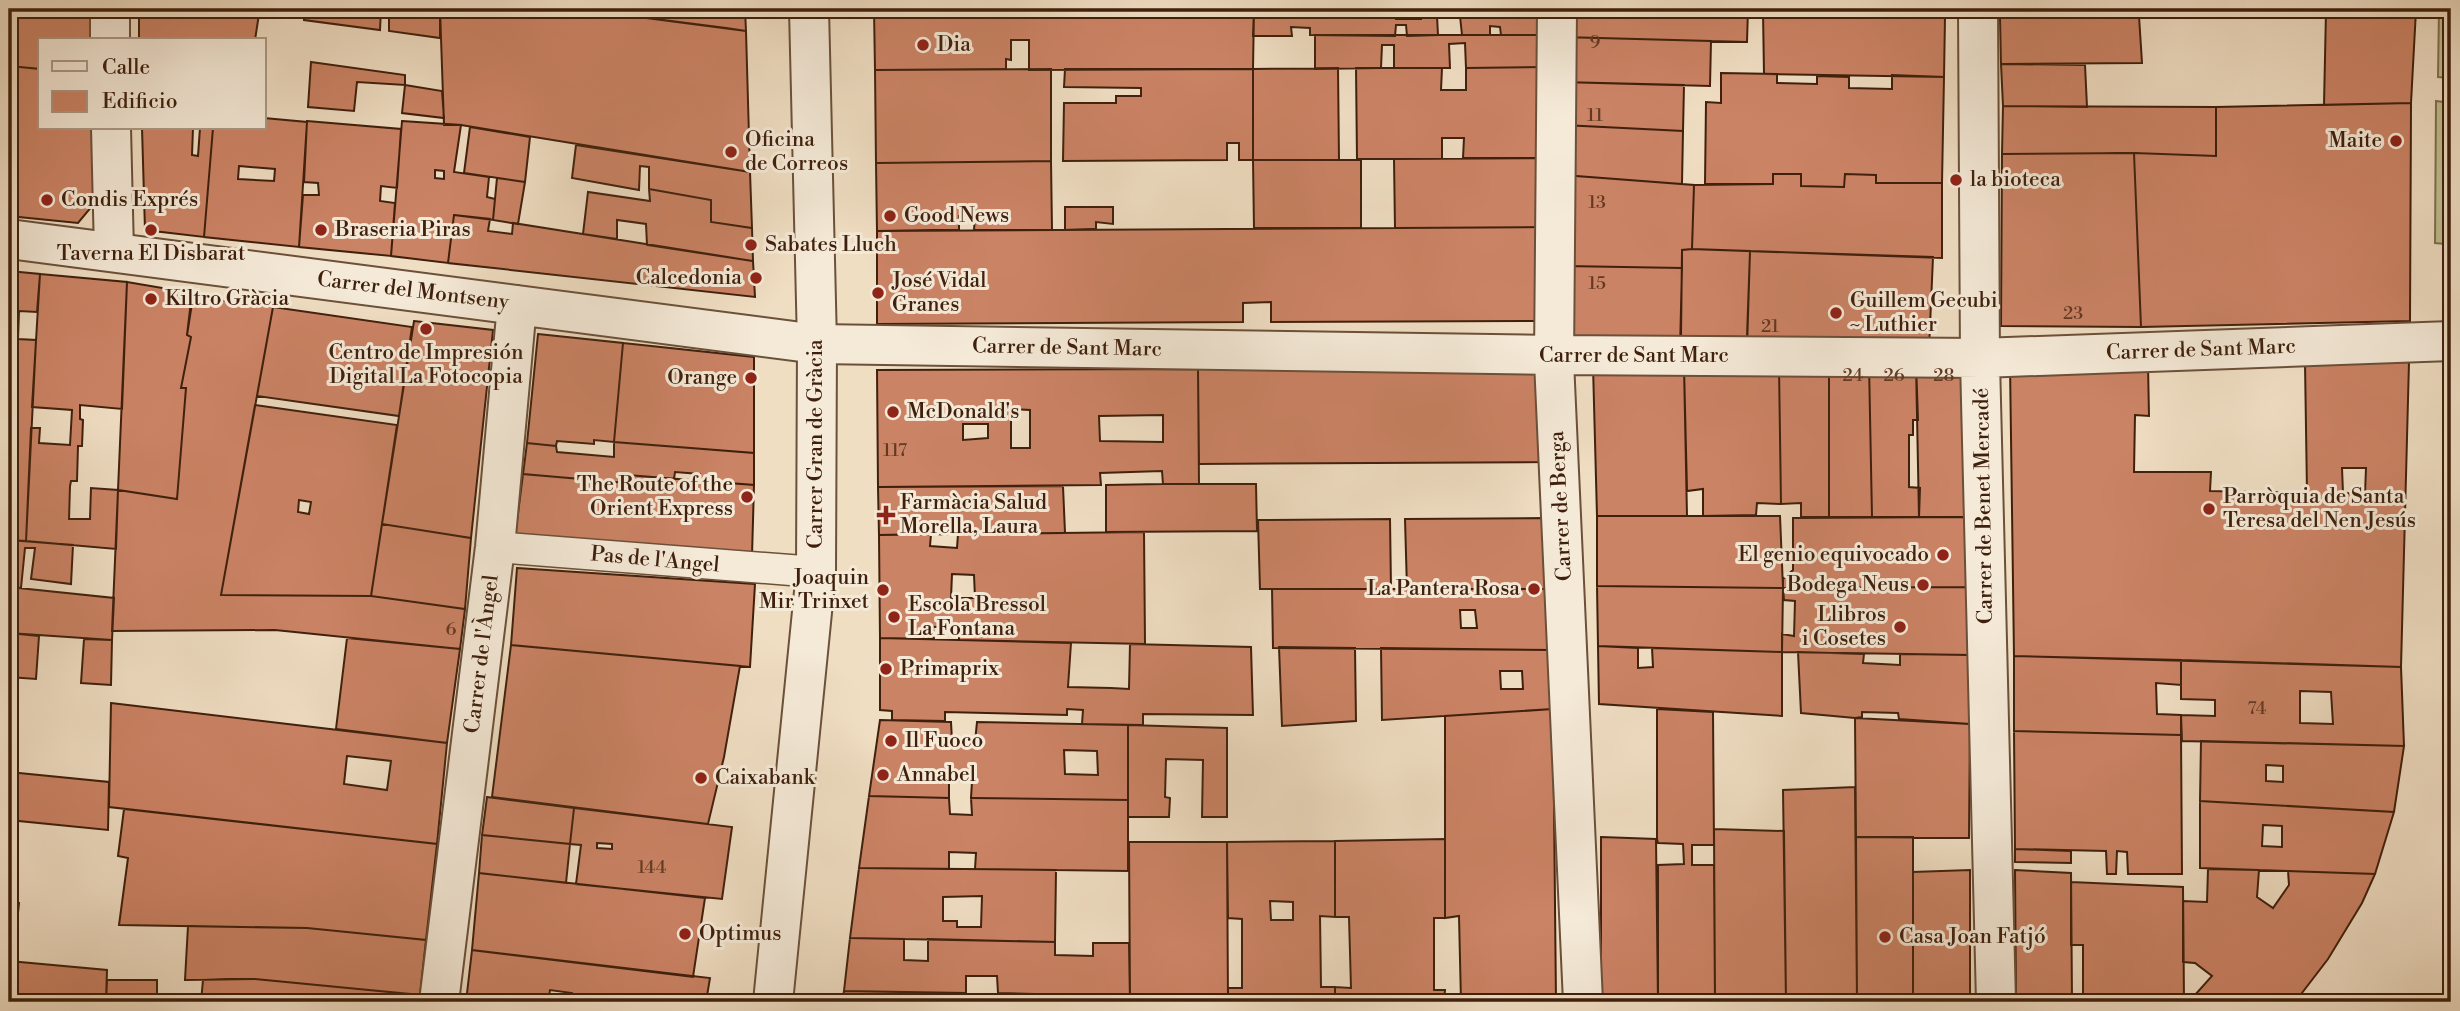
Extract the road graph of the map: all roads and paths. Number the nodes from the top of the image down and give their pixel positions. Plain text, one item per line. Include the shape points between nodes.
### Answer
1 (110, 9) edge
2 (809, 9) edge
3 (1557, 9) edge
4 (1978, 9) edge
5 (110, 38) edge
6 (111, 130) edge
7 (9, 239) edge
8 (114, 252) junction
9 (517, 305) junction
10 (2451, 341) edge
11 (817, 344) junction
12 (1554, 355) junction
13 (1981, 358) junction
14 (495, 547) junction
15 (816, 572) junction
16 (439, 1002) edge
17 (773, 1002) edge
18 (1583, 1002) edge
19 (1996, 1002) edge

1 - 5 street
2 - 11 street, Carrer Gran de Gràcia
3 - 12 street, Carrer de Berga
4 - 13 street, Carrer de Benet Mercadé
6 - 8 street
7 - 8 street, Carrer del Montseny
8 - 9 street, Carrer del Montseny
9 - 11 street, Carrer del Montseny
9 - 14 street, Carrer de l'Àngel
10 - 13 street, Carrer de Sant Marc
11 - 12 street, Carrer de Sant Marc
11 - 15 street, Carrer Gran de Gràcia
12 - 13 street, Carrer de Sant Marc
12 - 18 street, Carrer de Berga
13 - 19 street, Carrer de Benet Mercadé
14 - 15 street, Pas de l'Angel
14 - 16 street, Carrer de l'Àngel
15 - 17 street, Carrer Gran de Gràcia

